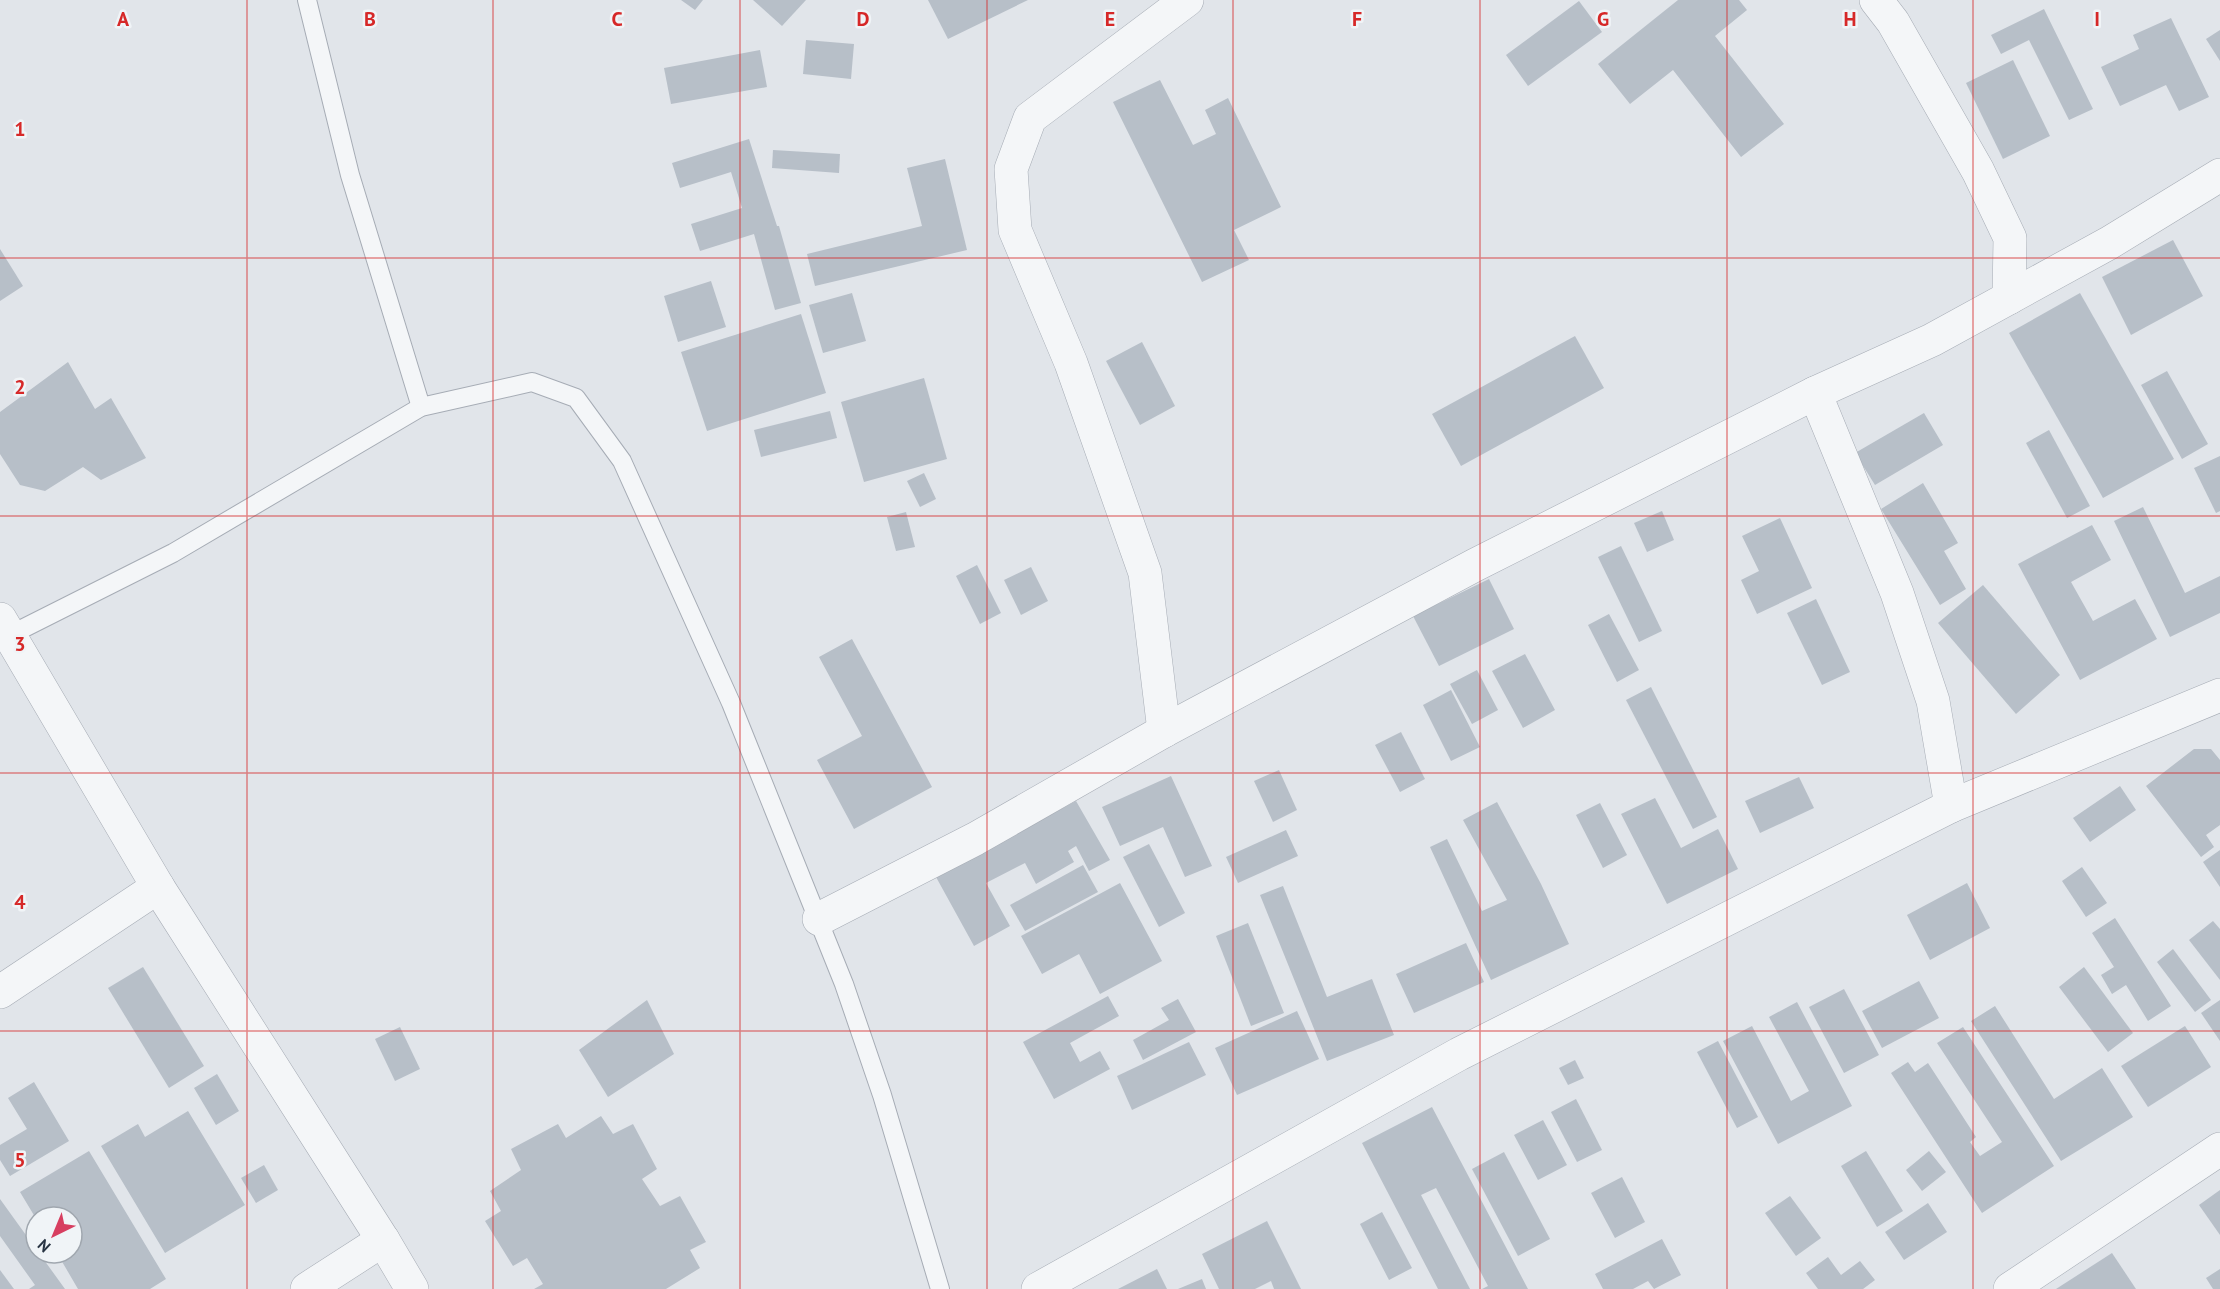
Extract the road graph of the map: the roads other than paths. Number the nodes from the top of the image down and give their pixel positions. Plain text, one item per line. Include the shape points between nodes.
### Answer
1 (307, 0) edge
2 (1187, 0) edge
3 (1876, 0) edge
4 (2220, 175) edge
5 (2009, 298) junction
6 (1815, 393) junction
7 (421, 407) junction
8 (5, 627) edge
9 (2220, 695) edge
10 (1164, 731) junction
11 (1950, 806) junction
12 (158, 887) junction
13 (819, 919) junction
14 (0, 992) edge
15 (2220, 1149) edge
16 (383, 1240) junction
17 (307, 1289) edge
18 (412, 1289) edge
19 (940, 1289) edge
20 (1038, 1289) edge
21 (2010, 1289) edge

1 - 7 lane via 350,175
2 - 10 street via 1030,118 1011,169 1015,230 1071,363 1145,573
3 - 5 street via 1893,22 1978,171 2010,238
4 - 5 street
5 - 6 street via 1932,340
6 - 10 street via 1475,565
6 - 11 street via 1897,593 1933,700
7 - 8 lane via 173,553
7 - 13 lane via 532,382 576,398 622,461 731,703
8 - 12 street
9 - 11 street
10 - 13 street via 975,839
11 - 20 street via 1459,1054
12 - 14 street
12 - 16 street
13 - 19 lane via 882,1095
15 - 21 street
16 - 17 street
16 - 18 street

